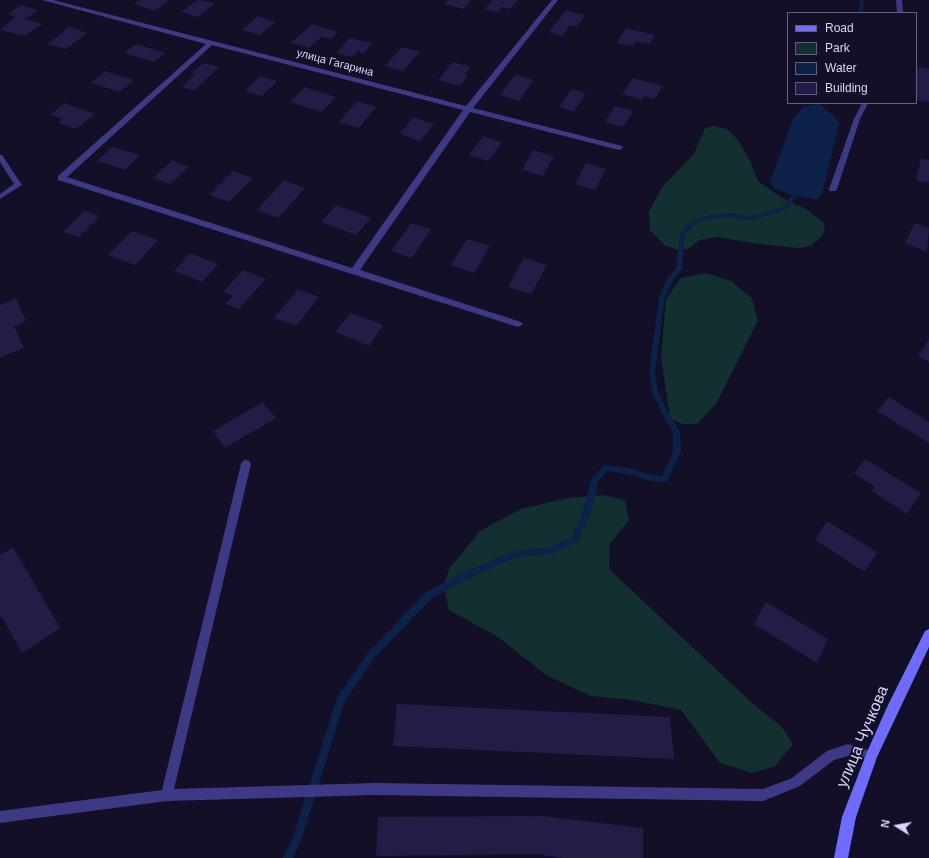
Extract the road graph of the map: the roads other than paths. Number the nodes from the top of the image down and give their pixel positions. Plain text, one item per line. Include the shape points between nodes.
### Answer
1 (45, 0) edge
2 (555, 0) edge
3 (899, 0) edge
4 (900, 12) edge
5 (212, 42) junction
6 (864, 104) edge
7 (468, 109) junction
8 (619, 148) dead end
9 (0, 157) edge
10 (833, 189) dead end
11 (0, 197) edge
12 (354, 272) junction
13 (518, 324) dead end
14 (246, 464) dead end
15 (929, 634) edge
16 (871, 756) junction
17 (166, 795) junction
18 (0, 817) edge
19 (841, 858) edge

1 - 5 street, улица Гагарина
2 - 7 street
3 - 4 lane
5 - 7 street, улица Гагарина
5 - 12 street via 62,178
6 - 10 lane
7 - 8 street, улица Гагарина
7 - 12 street
9 - 11 lane via 18,185
12 - 13 street
14 - 17 lane
15 - 16 street, улица Чучкова
16 - 17 lane via 848,750 831,755 796,782 763,795 375,789
16 - 19 street, улица Чучкова via 849,817
17 - 18 lane

